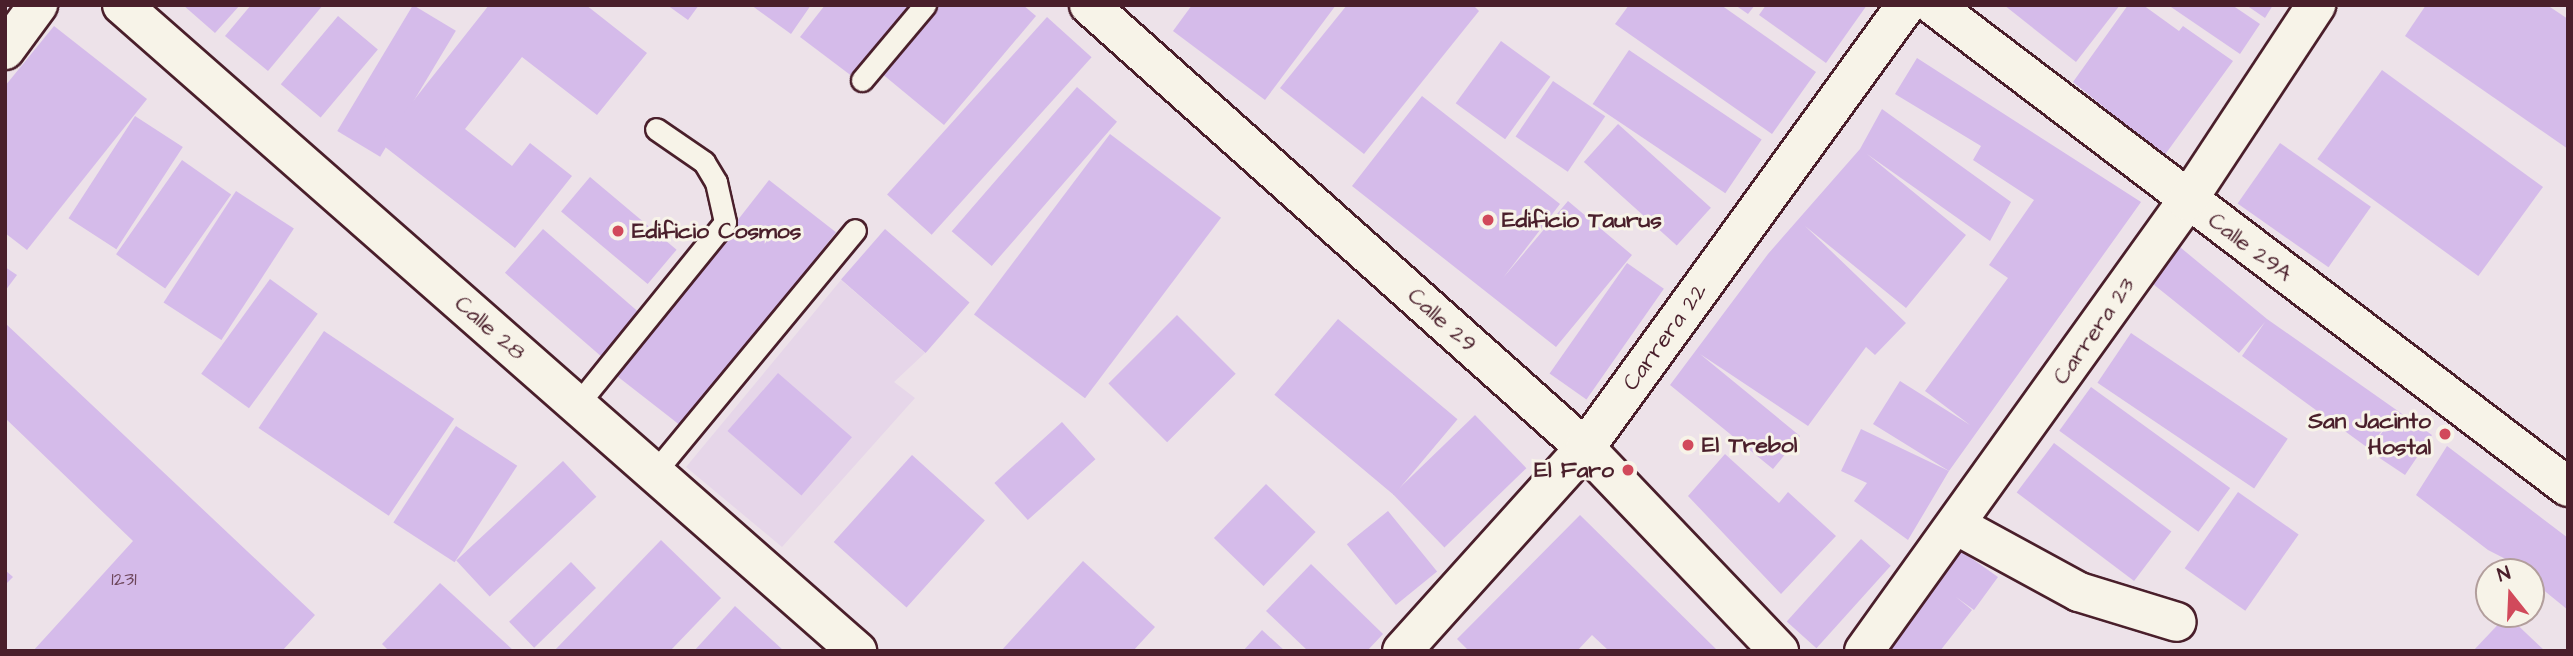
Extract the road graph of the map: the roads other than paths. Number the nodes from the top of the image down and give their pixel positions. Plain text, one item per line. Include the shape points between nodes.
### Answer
1 (38, 5) edge
2 (122, 5) edge
3 (925, 5) edge
4 (1906, 5) edge
5 (1933, 5) edge
6 (2316, 5) edge
7 (1109, 11) edge
8 (5, 50) edge
9 (862, 79) dead end
10 (656, 129) dead end
11 (2187, 201) junction
12 (855, 230) dead end
13 (577, 405) junction
14 (1585, 448) junction
15 (654, 473) junction
16 (2568, 487) edge
17 (1956, 525) junction
18 (2177, 622) dead end
19 (840, 646) edge
20 (1402, 651) edge
21 (1779, 651) edge
22 (1864, 651) edge

1 - 8 street
2 - 13 street, Calle 28
3 - 9 lane
4 - 14 street, Carrera 22
5 - 11 street, Calle 29A
6 - 11 street, Carrera 23
7 - 14 street, Calle 29
10 - 13 lane via 704,162 716,182 725,222
11 - 16 street, Calle 29A
11 - 17 street, Carrera 23
12 - 15 lane
13 - 15 street, Calle 28
14 - 20 street, Carrera 22
14 - 21 street, Calle 29
15 - 19 street, Calle 28
17 - 18 street via 2079,592
17 - 22 street, Carrera 23

